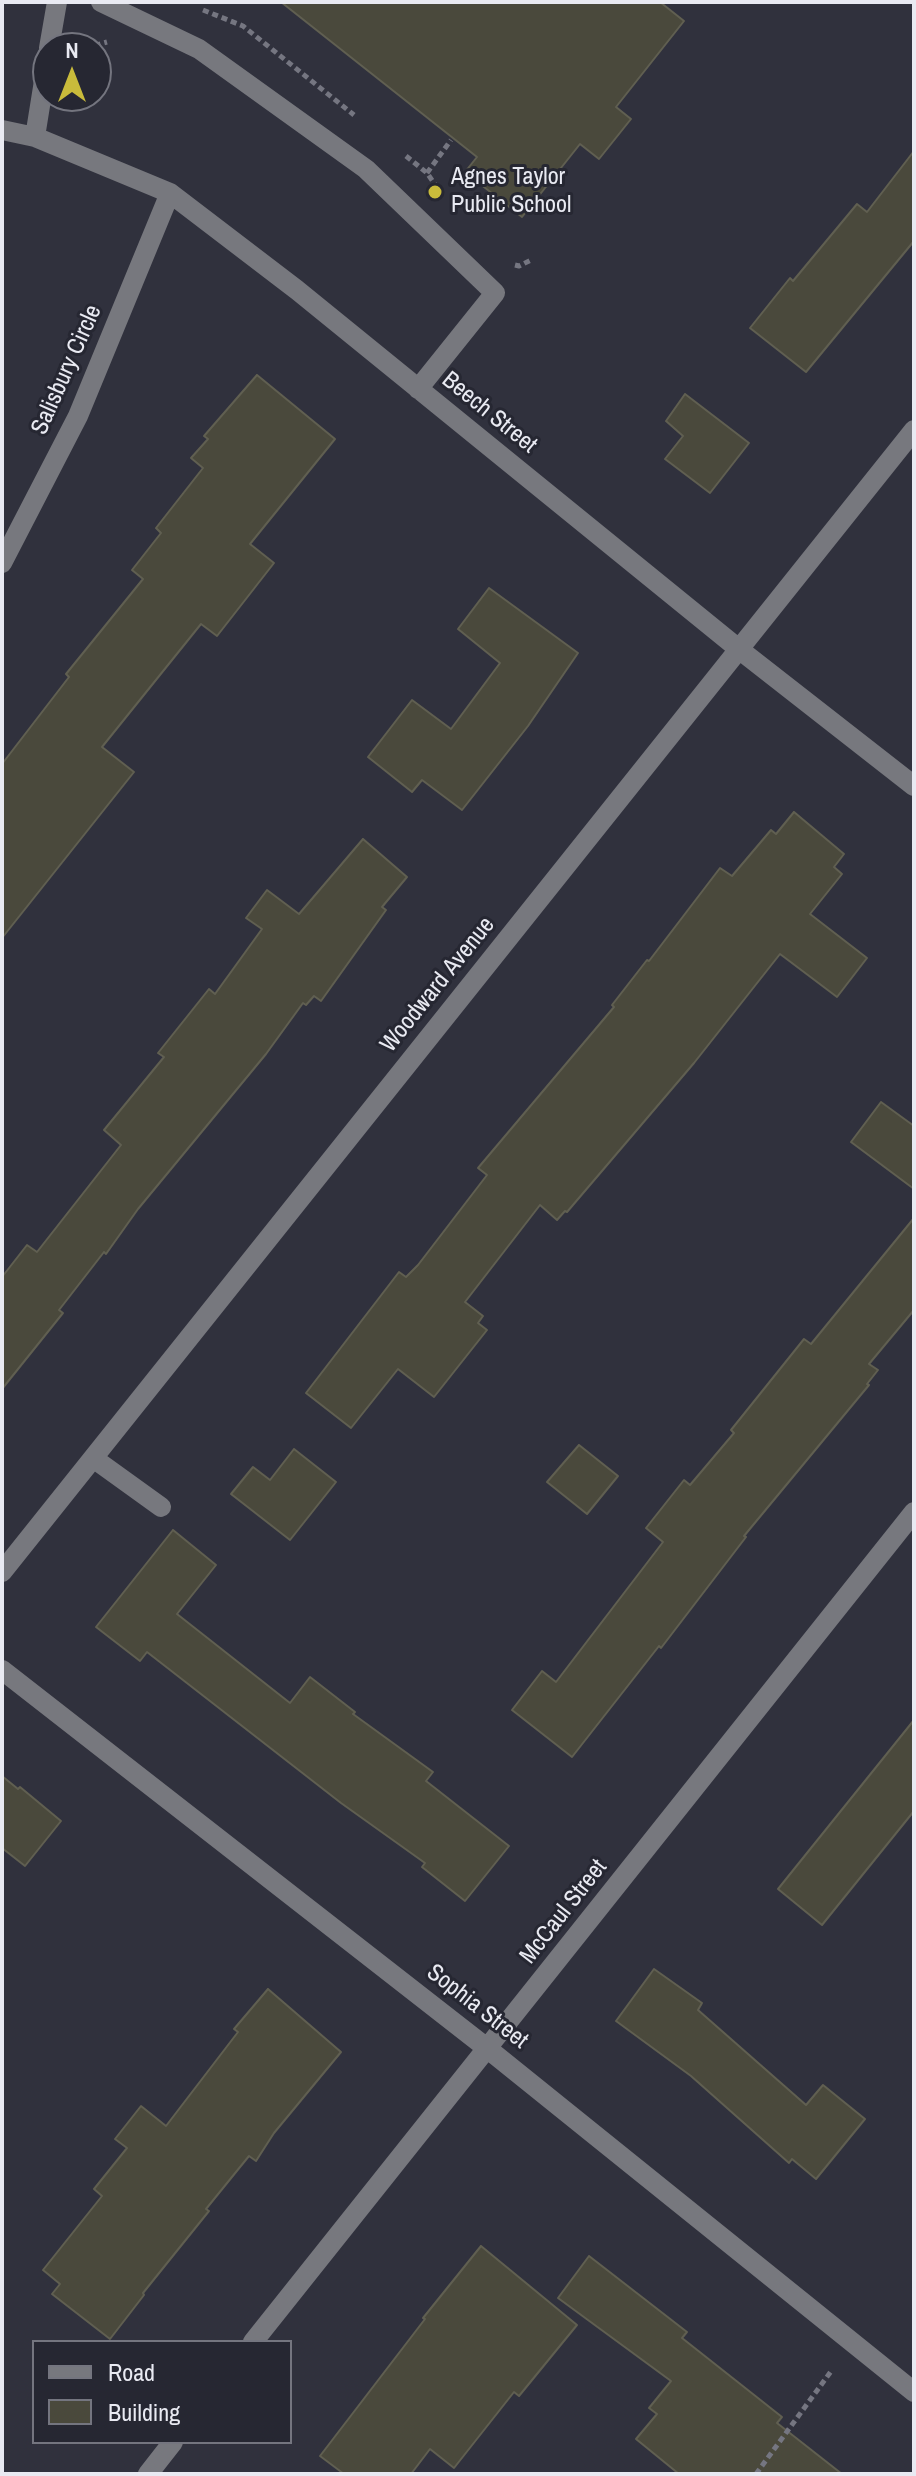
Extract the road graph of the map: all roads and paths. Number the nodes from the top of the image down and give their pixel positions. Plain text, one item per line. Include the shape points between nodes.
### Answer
1 (57, 2) edge
2 (101, 2) edge
3 (52, 32) edge
4 (39, 112) edge
5 (2, 130) edge
6 (35, 137) junction
7 (451, 140) dead end
8 (427, 173) dead end
9 (170, 193) junction
10 (418, 389) junction
11 (914, 430) edge
12 (2, 563) edge
13 (740, 650) junction
14 (914, 786) edge
15 (93, 1458) junction
16 (161, 1507) dead end
17 (914, 1512) edge
18 (2, 1572) edge
19 (2, 1670) edge
20 (488, 2049) junction
21 (255, 2340) edge
22 (851, 2343) junction
23 (914, 2392) edge
24 (171, 2444) edge
25 (148, 2474) edge
26 (756, 2474) edge

1 - 3 street
2 - 10 street via 199,49 366,169 495,293
4 - 6 street
5 - 6 street, Beech Street
6 - 9 street, Beech Street
7 - 8 path
9 - 10 street, Beech Street
9 - 12 street, Salisbury Circle via 78,416
10 - 13 street, Beech Street
11 - 13 street, Woodward Avenue
13 - 14 street, Beech Street
13 - 15 street, Woodward Avenue
15 - 16 street
15 - 18 street, Woodward Avenue
17 - 20 street, McCaul Street
19 - 20 street, Sophia Street
20 - 21 street, McCaul Street
20 - 22 street, Sophia Street
22 - 23 street, Sophia Street
22 - 26 path
24 - 25 street

